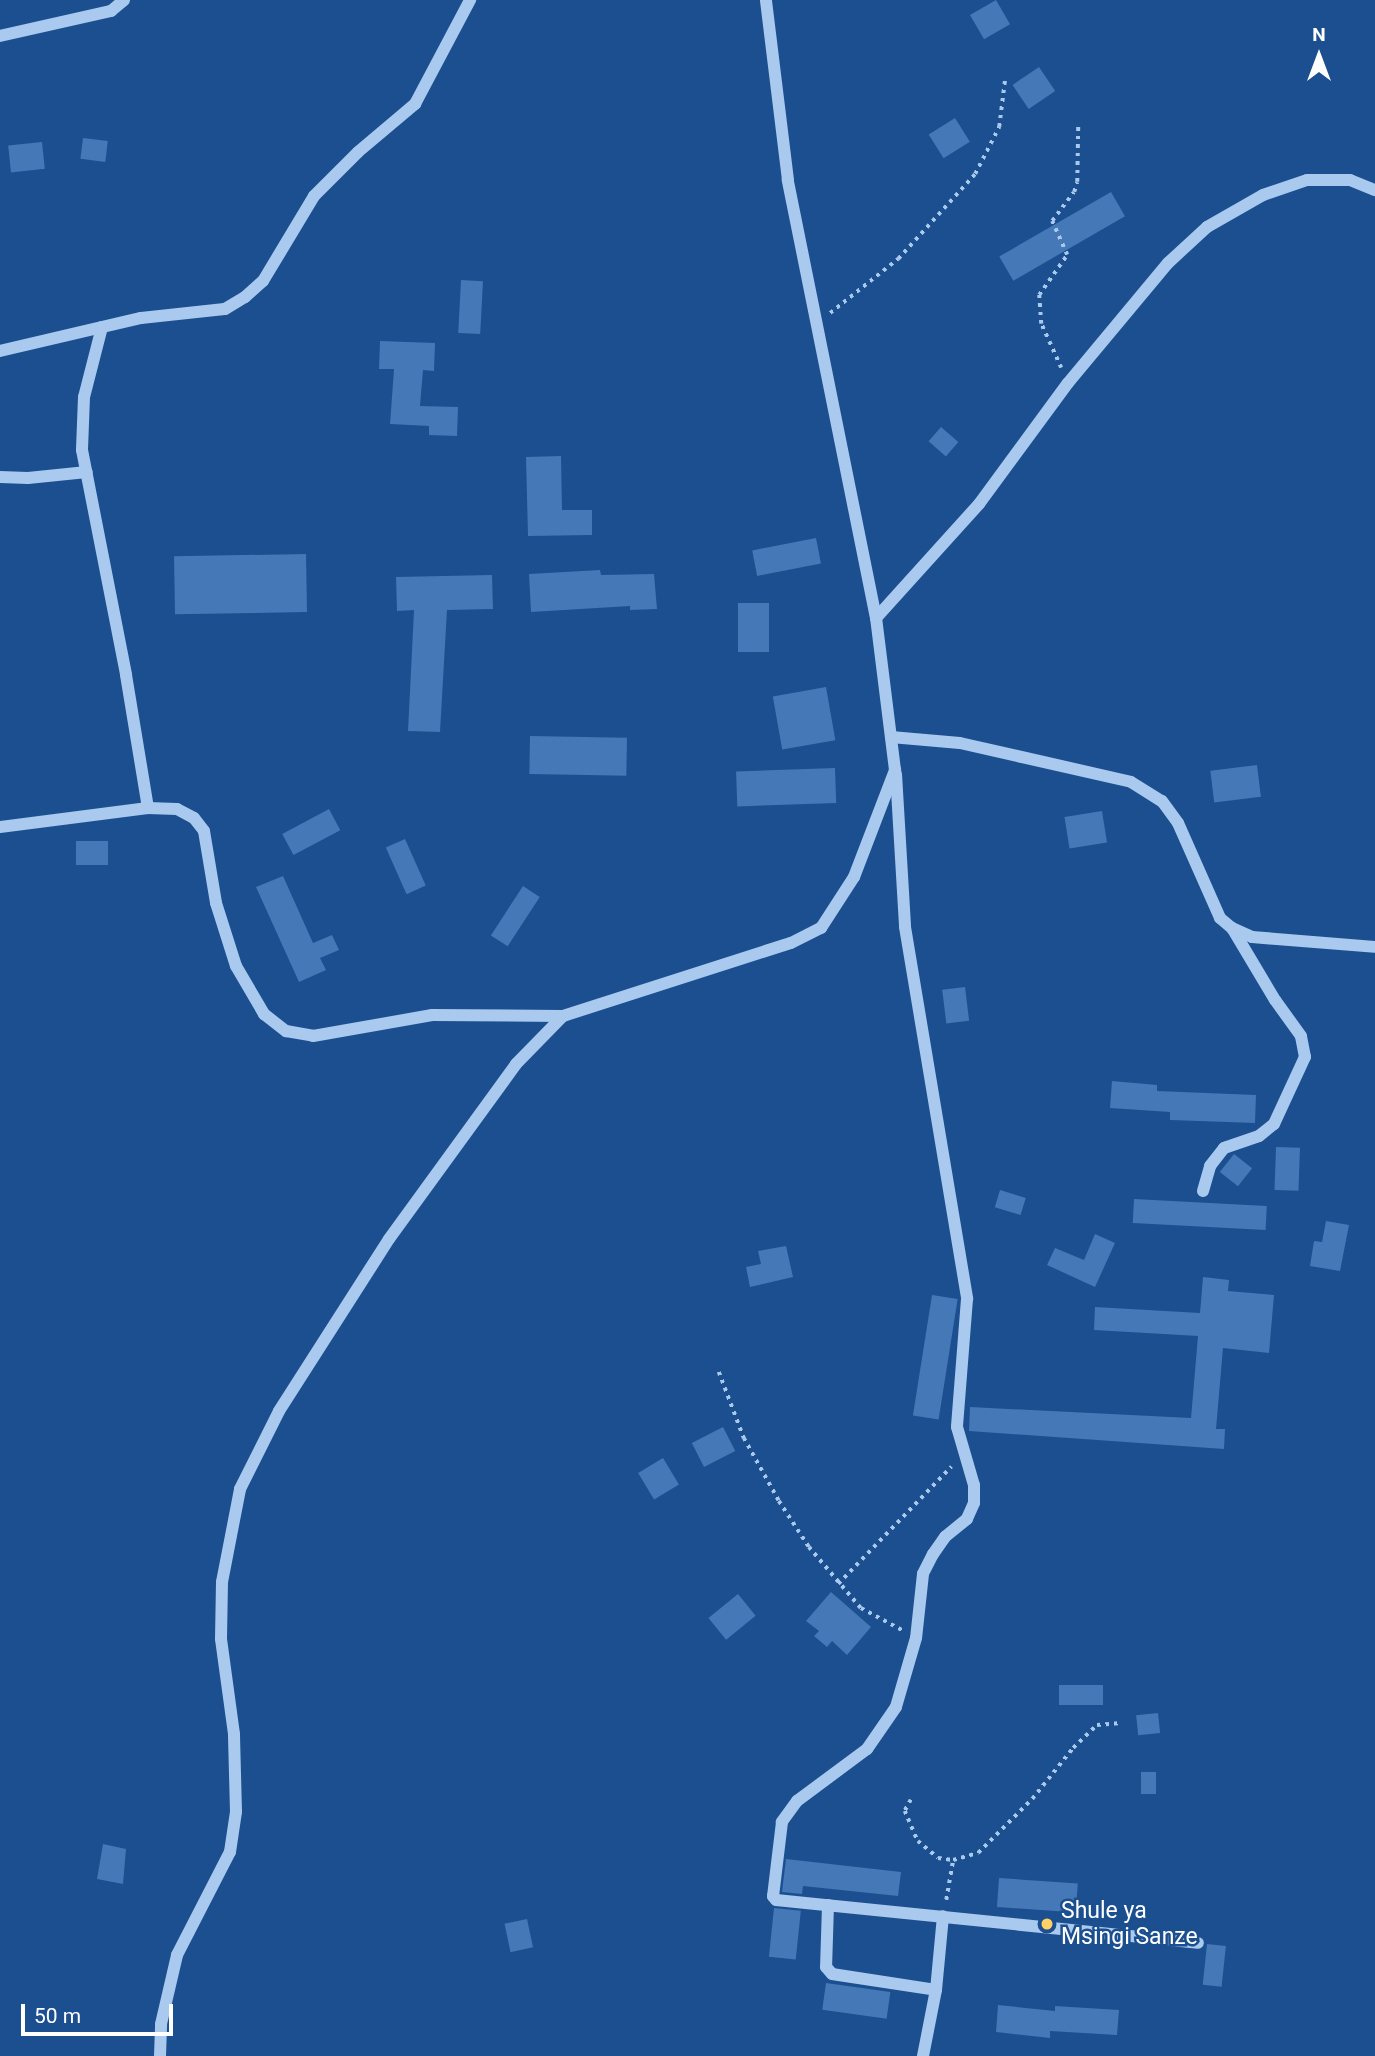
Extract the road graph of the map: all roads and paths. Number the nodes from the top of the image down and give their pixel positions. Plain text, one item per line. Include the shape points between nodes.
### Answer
1 (124, 0) edge
2 (470, 0) edge
3 (766, 0) edge
4 (0, 36) edge
5 (1005, 78) dead end
6 (1078, 127) dead end
7 (1375, 190) edge
8 (818, 323) junction
9 (102, 327) junction
10 (0, 351) edge
11 (1068, 383) junction
12 (87, 472) junction
13 (0, 477) edge
14 (876, 618) junction
15 (891, 737) junction
16 (895, 770) junction
17 (148, 808) junction
18 (0, 827) edge
19 (1232, 928) junction
20 (1375, 947) edge
21 (564, 1016) junction
22 (1203, 1192) dead end
23 (719, 1372) dead end
24 (963, 1455) junction
25 (838, 1584) junction
26 (916, 1638) junction
27 (1121, 1723) dead end
28 (911, 1800) dead end
29 (953, 1860) junction
30 (828, 1905) junction
31 (943, 1916) junction
32 (1198, 1943) dead end
33 (936, 1990) junction
34 (160, 2056) edge
35 (923, 2056) edge

1 - 4 street via 111,11
2 - 9 street via 415,104 314,196 263,281 246,297 225,309
3 - 8 street via 788,180
5 - 8 path via 999,127 975,174 898,258
6 - 11 path via 1077,182 1052,221 1067,255 1039,295 1041,324
7 - 11 street via 1350,180 1307,180 1263,195 1207,227 1168,263
8 - 14 street
9 - 10 street
9 - 12 street via 84,397 82,450
11 - 14 street via 979,504
12 - 13 street
12 - 17 street
14 - 15 street
15 - 16 street
15 - 19 street via 960,743 1131,782 1161,801 1178,822 1220,918
16 - 21 street via 854,877 821,928 791,943
16 - 24 street via 905,927 967,1300 957,1427
17 - 18 street
17 - 21 street via 177,809 194,818 204,831 216,903 236,966 264,1014 286,1031 313,1036 432,1015
19 - 20 street via 1252,937
19 - 22 street via 1301,1036 1305,1057 1273,1124 1259,1136 1224,1148 1210,1166
21 - 34 street via 516,1064 389,1238 279,1410 240,1489 222,1582 221,1639 234,1734 236,1812 230,1852 177,1955 161,2024
23 - 25 path via 744,1438 779,1501
24 - 25 path
24 - 26 street via 974,1485 974,1503 967,1519 945,1537 923,1574
25 - 26 path via 862,1608
26 - 30 street via 896,1707 867,1749 797,1801 782,1822 772,1896
27 - 29 path via 1097,1725 978,1853
28 - 29 path via 905,1811 918,1842 938,1858
29 - 31 path
30 - 31 street
30 - 33 street via 826,1967 832,1974
31 - 32 street
31 - 33 street
33 - 35 street

